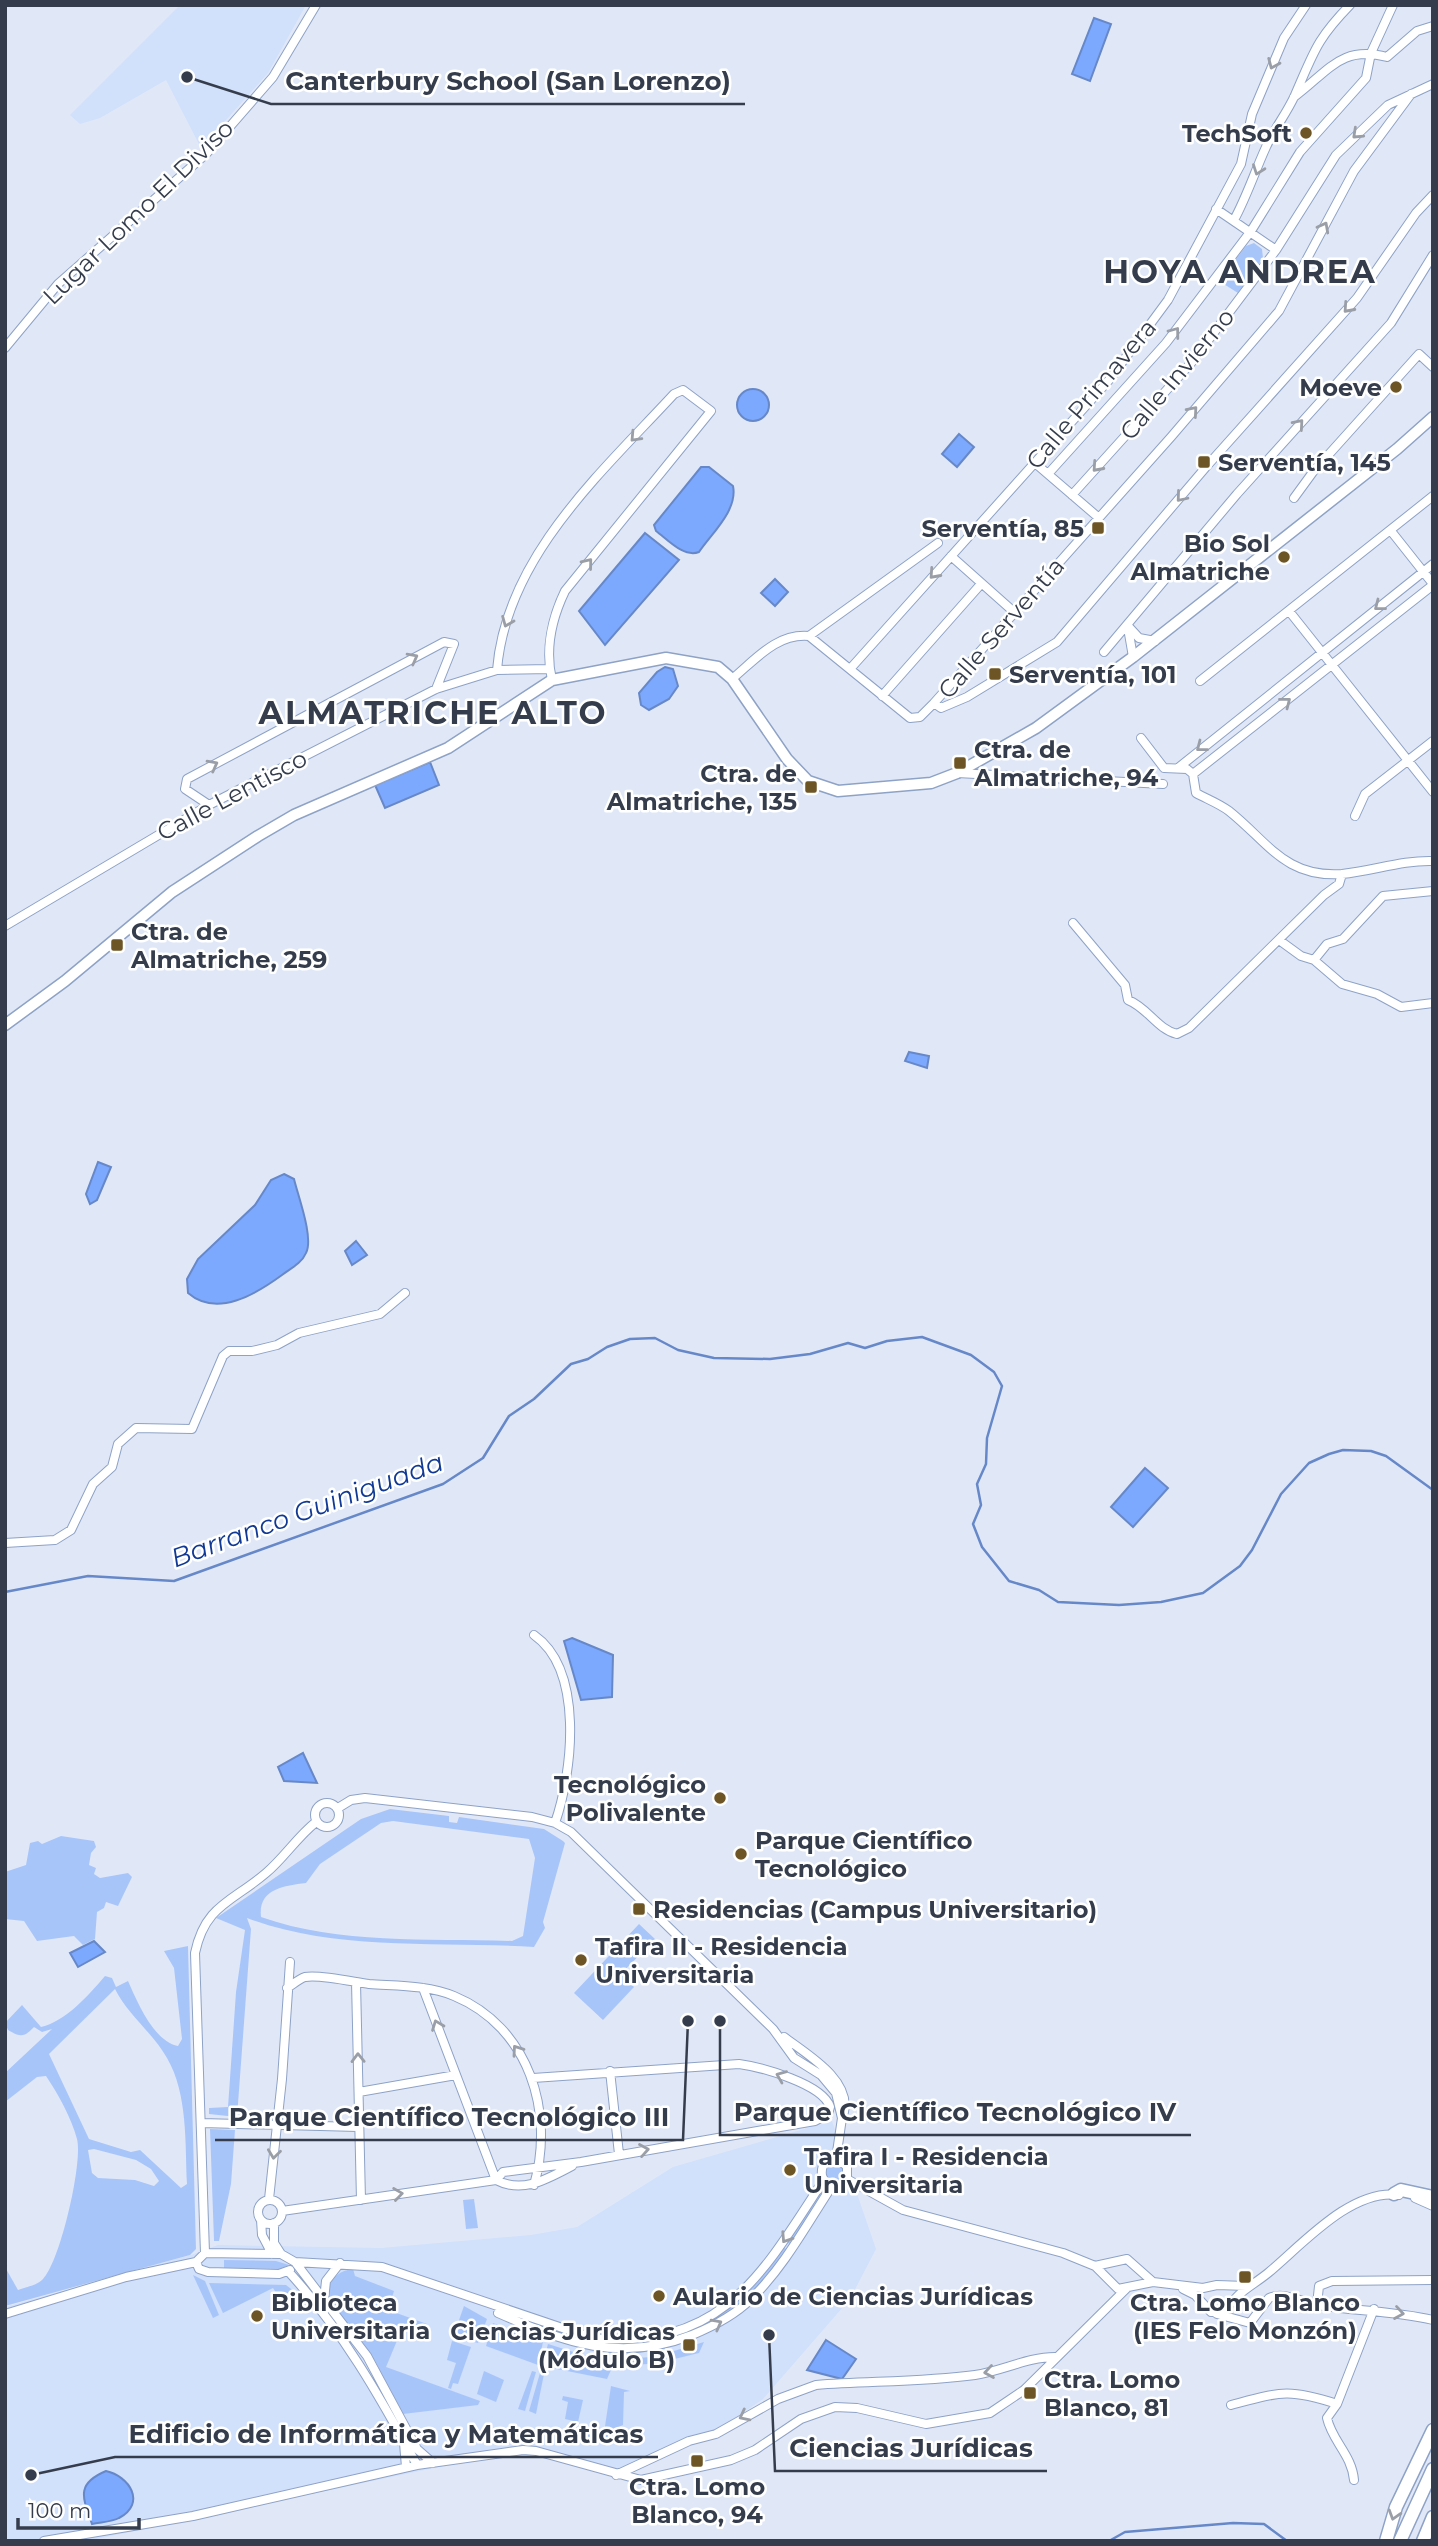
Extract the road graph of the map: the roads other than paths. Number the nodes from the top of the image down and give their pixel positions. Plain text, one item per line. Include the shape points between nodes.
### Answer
1 (316, 5) edge
2 (1306, 5) edge
3 (1350, 5) edge
4 (1393, 5) edge
5 (1433, 26) edge
6 (1371, 53) junction
7 (1433, 84) edge
8 (1411, 94) junction
9 (1294, 97) junction
10 (1433, 195) edge
11 (1216, 209) junction
12 (1234, 220) junction
13 (1251, 231) junction
14 (1276, 250) junction
15 (1433, 255) edge
16 (5, 348) edge
17 (1433, 367) edge
18 (1433, 417) edge
19 (1035, 463) junction
20 (1048, 474) junction
21 (1072, 495) junction
22 (1433, 496) edge
23 (1294, 498) dead end
24 (1099, 518) junction
25 (1391, 531) junction
26 (938, 543) dead end
27 (951, 556) junction
28 (1433, 564) edge
29 (1423, 572) junction
30 (981, 584) junction
31 (1433, 585) edge
32 (1289, 611) junction
33 (1014, 612) junction
34 (1127, 625) junction
35 (809, 636) junction
36 (1154, 641) junction
37 (1104, 652) dead end
38 (1321, 652) junction
39 (1133, 657) junction
40 (1331, 666) junction
41 (850, 669) junction
42 (497, 670) junction
43 (551, 674) junction
44 (732, 678) junction
45 (1200, 681) dead end
46 (436, 689) junction
47 (882, 695) junction
48 (934, 703) junction
49 (1141, 738) dead end
50 (1433, 741) edge
51 (1408, 761) junction
52 (1178, 768) junction
53 (957, 773) junction
54 (1193, 774) junction
55 (1163, 784) dead end
56 (1433, 792) edge
57 (209, 805) junction
58 (1355, 816) dead end
59 (1433, 861) edge
60 (1342, 874) junction
61 (1433, 891) edge
62 (1073, 923) dead end
63 (5, 926) edge
64 (1279, 940) junction
65 (1314, 960) junction
66 (1433, 1003) edge
67 (5, 1025) edge
68 (405, 1293) dead end
69 (5, 1543) edge
70 (534, 1635) dead end
71 (338, 1808) junction
72 (316, 1822) junction
73 (555, 1823) junction
74 (290, 1962) dead end
75 (356, 1982) junction
76 (423, 1988) junction
77 (287, 1989) junction
78 (610, 2071) junction
79 (456, 2075) junction
80 (533, 2078) junction
81 (359, 2092) junction
82 (202, 2123) junction
83 (278, 2126) junction
84 (358, 2127) junction
85 (618, 2154) junction
86 (835, 2158) junction
87 (581, 2162) junction
88 (539, 2168) junction
89 (847, 2179) junction
90 (495, 2180) junction
91 (823, 2181) junction
92 (534, 2185) junction
93 (832, 2186) junction
94 (1394, 2194) junction
95 (1433, 2197) edge
96 (269, 2199) junction
97 (361, 2200) junction
98 (1433, 2206) edge
99 (282, 2211) junction
100 (261, 2220) junction
101 (274, 2223) junction
102 (205, 2253) junction
103 (276, 2254) junction
104 (196, 2262) junction
105 (295, 2262) junction
106 (340, 2263) junction
107 (1111, 2263) junction
108 (1095, 2266) junction
109 (288, 2271) junction
110 (1433, 2280) edge
111 (1110, 2282) junction
112 (1153, 2282) junction
113 (1245, 2286) junction
114 (1178, 2287) junction
115 (1126, 2289) junction
116 (467, 2298) junction
117 (324, 2300) junction
118 (1110, 2302) junction
119 (1229, 2304) junction
120 (1317, 2305) junction
121 (1374, 2309) junction
122 (1217, 2314) junction
123 (5, 2315) edge
124 (1433, 2320) edge
125 (1239, 2321) junction
126 (1055, 2357) junction
127 (1337, 2404) junction
128 (1231, 2405) dead end
129 (1433, 2430) edge
130 (404, 2440) junction
131 (433, 2464) junction
132 (417, 2465) junction
133 (406, 2467) junction
134 (1433, 2469) edge
135 (615, 2475) junction
136 (1354, 2480) dead end
137 (1433, 2517) edge
138 (44, 2541) edge
139 (1386, 2541) edge
140 (1400, 2541) edge
141 (1423, 2541) edge

1 - 16 street, Lugar Lomo El Diviso via 273,77 205,154 58,284
2 -> 11 street, Calle Primavera via 1284,38 1252,114 1241,164
3 - 9 street via 1311,53
4 - 6 street
5 - 6 street via 1417,31 1387,57
6 - 9 street via 1348,55
6 - 13 street via 1366,78 1300,152
7 - 8 street, Calle Serventía
8 -> 14 street, Calle Invierno via 1388,105 1336,155
24 -> 8 street, Calle Serventía via 1279,310 1354,171
9 -> 12 street
10 -> 48 street, Calle Serventía via 1357,298 1057,642 967,697 941,708
11 - 12 street
11 - 19 street, Calle Primavera via 1146,332
12 - 13 street
13 - 14 street
20 -> 13 street via 1166,343
14 -> 21 street, Calle Invierno via 1191,363
34 -> 15 street via 1391,323
17 - 23 street via 1419,354
18 - 36 main road
19 - 20 street
19 - 27 street, Calle Primavera
20 - 21 street
21 - 24 street
22 - 25 street
24 - 33 street, Calle Serventía
25 - 29 street
25 - 32 street
26 - 35 street
27 - 30 street
27 -> 41 street, Calle Primavera
28 - 29 street
29 - 31 street
29 -> 38 street
30 - 33 street
30 - 47 street
31 - 40 street
32 - 38 street
32 - 45 street
33 - 48 street, Calle Serventía
34 - 36 street via 1139,638
34 - 37 street
34 - 39 street
35 - 41 street
35 - 44 street via 780,640
36 - 39 main road
38 - 40 street
38 -> 52 street
39 - 53 main road via 1036,727
40 - 51 street
54 -> 40 street
41 - 47 street
42 - 43 street, Calle Lentisco
43 -> 42 street via 553,615 565,591 711,411 683,390 674,394 569,508 545,542 499,644
42 - 46 street, Calle Lentisco
43 - 44 main road via 666,658 718,667
43 - 67 main road via 440,752 294,815 258,836 172,892
44 - 53 main road via 787,759 808,781 838,791 931,783
46 - 57 street, Calle Lentisco
57 -> 46 street via 185,789 187,779 444,642 454,644
47 - 48 street via 910,718 920,717
49 - 52 street via 1164,768
50 - 51 street
51 - 56 street
51 - 58 street via 1365,794
52 - 54 street
53 - 55 street
54 - 60 street via 1196,793 1227,809 1269,850 1293,866
57 - 63 street, Calle Lentisco
59 - 60 street
60 - 64 street via 1339,884
61 - 65 street via 1383,896 1343,939 1327,944
62 - 64 street via 1125,985 1128,1000 1142,1006 1166,1031 1177,1034 1189,1028
64 - 65 street
65 - 66 street via 1342,984 1401,1007
68 - 69 street via 380,1314 299,1333 252,1352 229,1352 223,1356 192,1429 136,1428 118,1444 112,1467 93,1484 71,1530 55,1540
70 - 73 street via 556,1657 568,1695 567,1761
71 - 72 street via 340,1818 334,1826
71 - 72 street via 330,1802 319,1804
71 - 73 street via 365,1798
72 - 82 street via 265,1874 218,1907 200,1932 195,1953
73 - 86 street via 571,1832 773,2029 794,2058 830,2083 842,2118
74 - 77 street
75 - 76 street
75 - 77 street via 306,1977
81 -> 75 street
79 -> 76 street
80 -> 76 street via 519,2050 478,2008 453,1995
77 - 83 street
78 - 80 street
78 - 85 street
85 -> 78 street via 815,2121 828,2114 828,2101 820,2093 760,2067 739,2064
79 - 81 street
79 - 90 street
80 - 88 street via 543,2132
81 - 84 street
82 - 83 street
82 - 102 street
83 - 84 street
83 -> 96 street
84 - 97 street
85 - 87 street
86 - 89 street via 847,2166
86 - 91 street via 823,2165
87 - 88 street
87 - 92 street
88 - 90 street via 503,2172
88 - 92 street
89 - 93 street
89 - 108 street via 903,2210 1063,2253
90 - 92 street via 507,2186
97 -> 90 street
91 - 93 street
91 -> 116 street via 768,2265 744,2292 703,2321 670,2334 592,2338
116 -> 93 street via 547,2334 590,2347 613,2350 671,2343 727,2318 751,2299
94 - 95 highway via 1401,2190
94 - 98 street
94 - 113 street via 1350,2207 1267,2274
96 - 99 street via 278,2202
96 - 100 street via 257,2211
97 - 99 street
99 - 101 street
100 - 101 street
100 - 103 street via 262,2235
101 - 103 street
102 - 103 street
102 - 104 street
103 - 105 street
104 - 109 street via 208,2272
104 - 123 street via 126,2277
105 - 106 street
105 - 109 street
105 - 117 street
106 - 116 street via 382,2267
106 - 117 street via 326,2281
107 - 108 street
107 - 111 street
107 - 112 street via 1127,2259
108 - 111 street
109 - 130 street via 343,2336
110 - 120 street via 1332,2281 1319,2286
111 - 115 street
111 - 118 street
112 - 114 street
112 - 115 street
113 - 114 street
113 - 119 street
114 - 122 street
115 - 118 street
117 - 131 street via 367,2356 417,2449
118 - 126 street
119 - 122 street
119 - 125 street
120 - 121 street
120 - 125 street via 1275,2296 1250,2323
121 -> 124 street
121 - 127 street
122 - 125 street
126 -> 135 street via 1040,2357 998,2372 799,2389 716,2434 689,2441
126 - 135 street via 1024,2390 990,2413 926,2424 835,2407 801,2419 755,2450 731,2460 640,2480
127 - 128 street via 1287,2392
127 - 136 street via 1327,2418 1329,2428 1353,2464
129 -> 139 highway via 1403,2489
130 - 132 street
130 - 133 street
131 - 132 street
131 - 135 street via 523,2450
132 - 133 street
133 - 138 street via 193,2516
134 - 140 highway
137 - 141 highway

